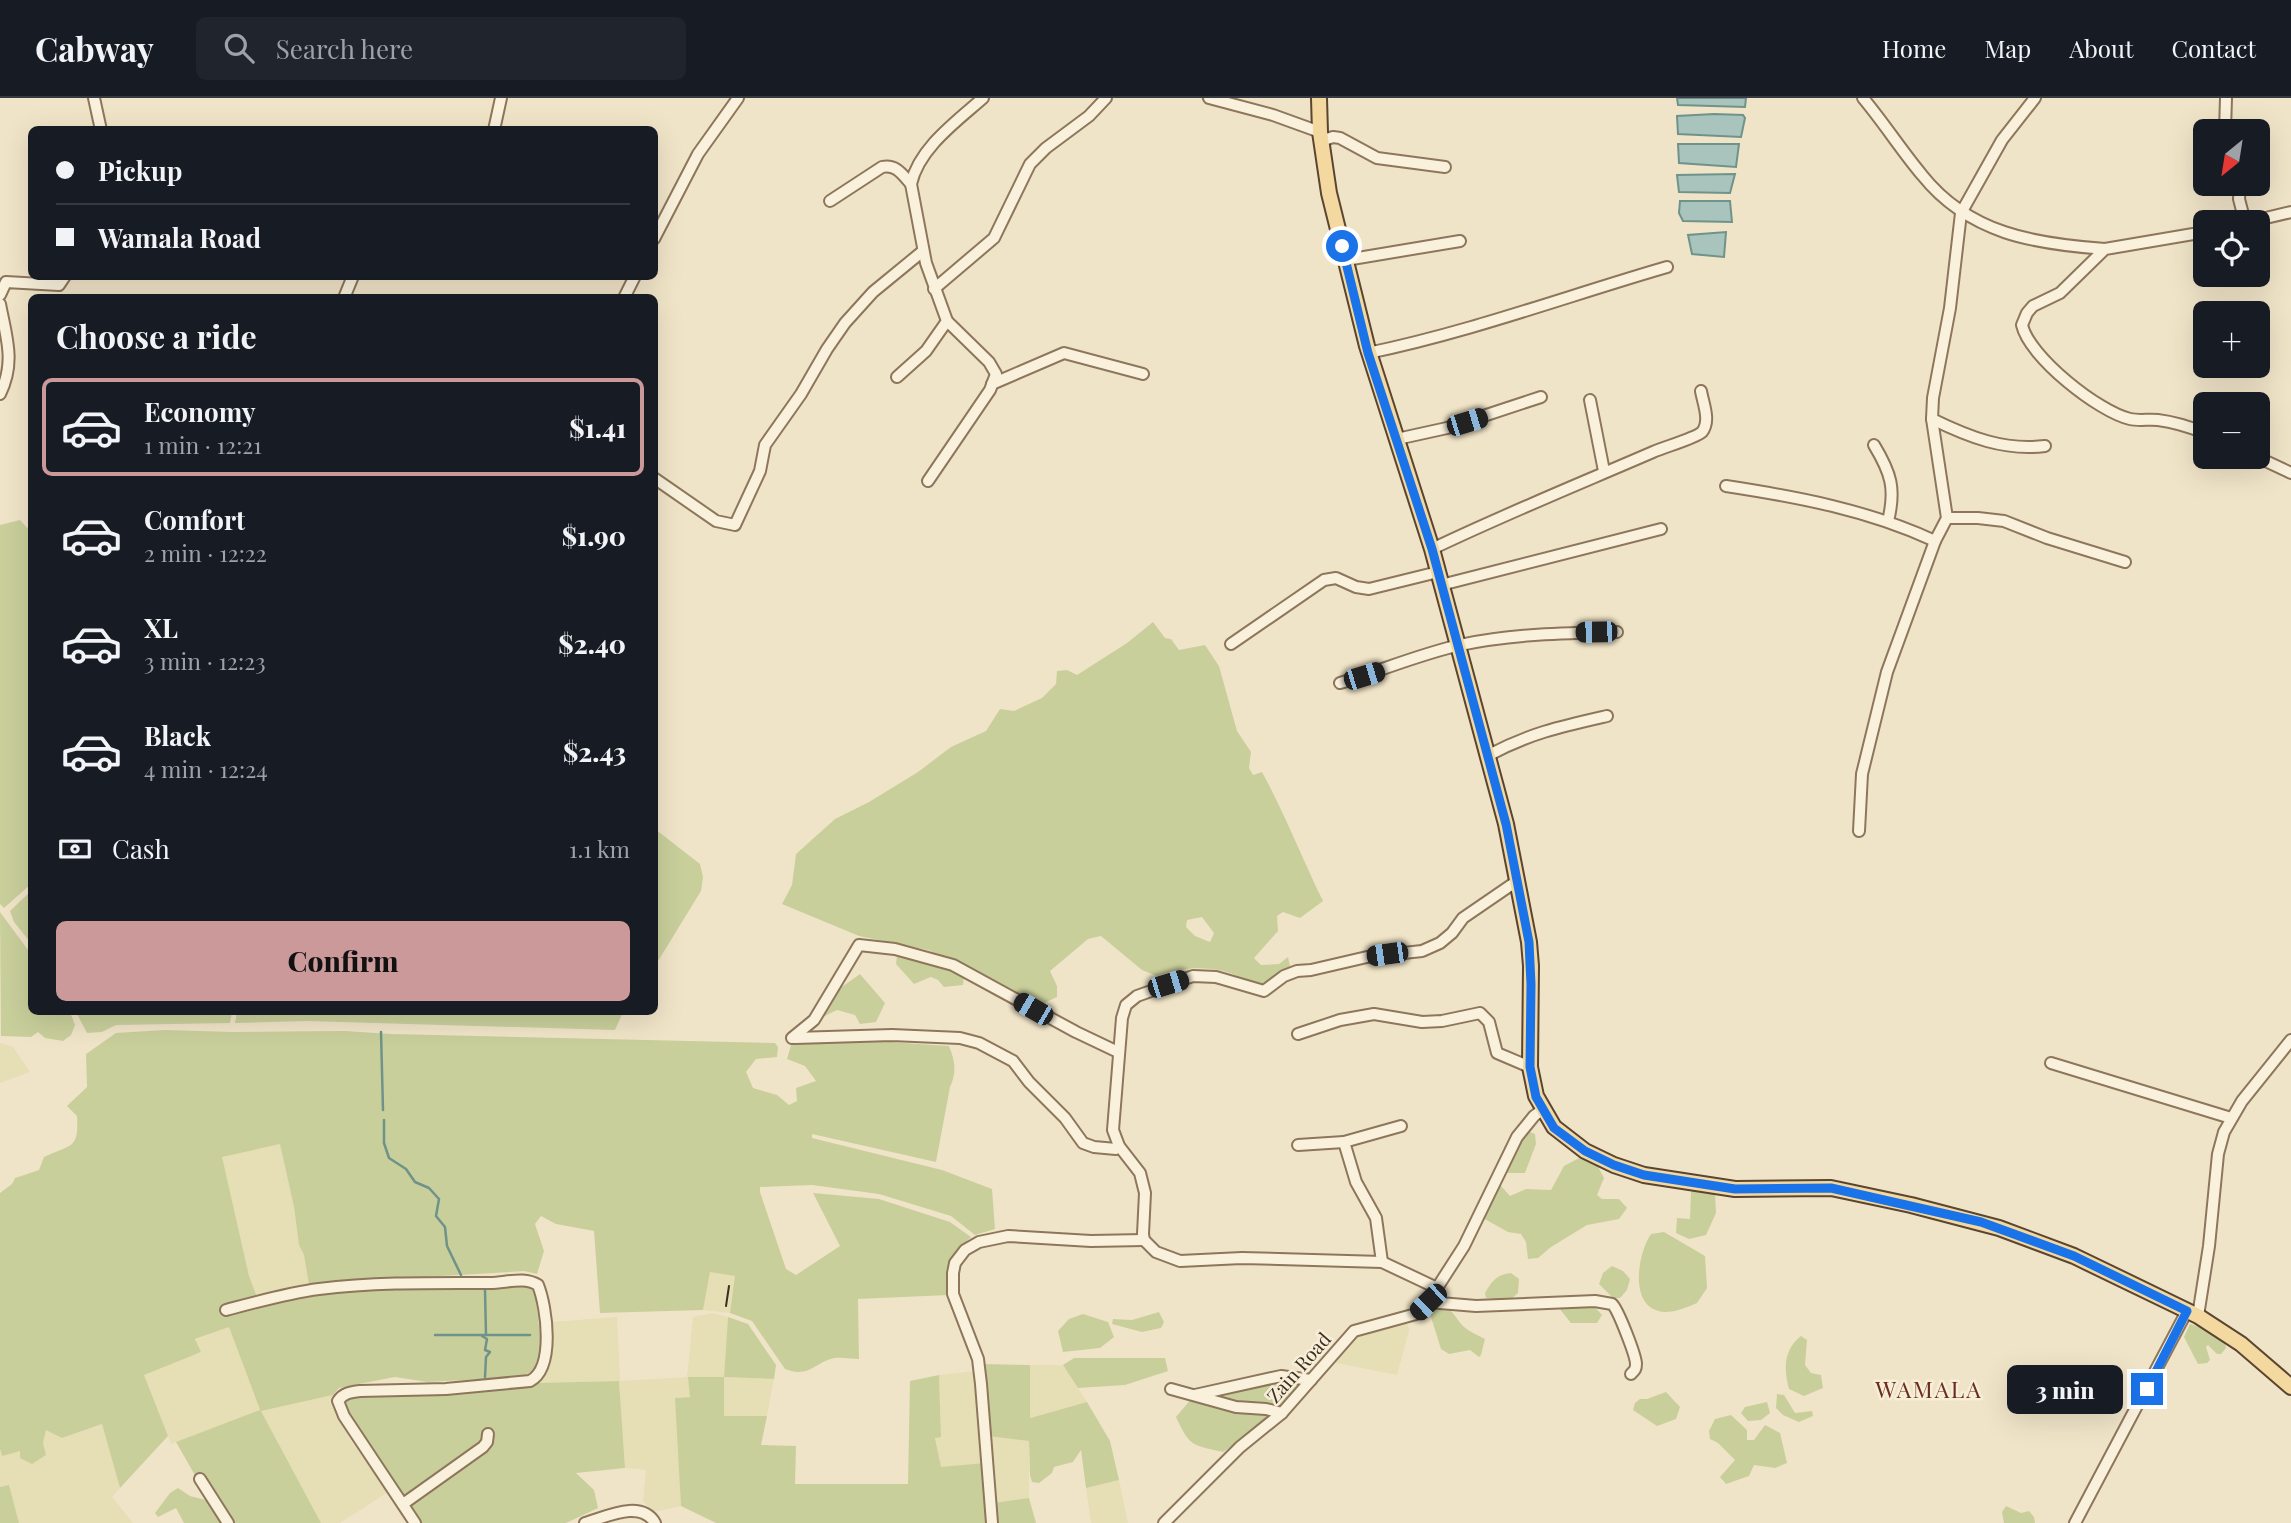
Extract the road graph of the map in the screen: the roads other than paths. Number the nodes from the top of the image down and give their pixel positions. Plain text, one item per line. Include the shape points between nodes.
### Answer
1 (94, 98) edge
2 (501, 98) edge
3 (738, 98) edge
4 (983, 98) edge
5 (1106, 98) edge
6 (1209, 98) edge
7 (1319, 98) edge
8 (1863, 98) edge
9 (2035, 98) edge
10 (2226, 98) edge
11 (2225, 119) edge
12 (100, 126) edge
13 (495, 126) edge
14 (1321, 137) junction
15 (1445, 166) dead end
16 (911, 184) junction
17 (830, 201) dead end
18 (2291, 212) edge
19 (1961, 213) junction
20 (2270, 217) edge
21 (658, 231) edge
22 (2193, 234) edge
23 (1461, 241) dead end
24 (2105, 249) junction
25 (923, 251) junction
26 (1346, 260) junction
27 (1667, 267) dead end
28 (62, 280) edge
29 (934, 289) junction
30 (0, 295) edge
31 (0, 303) edge
32 (947, 321) junction
33 (1368, 353) junction
34 (1143, 374) dead end
35 (897, 377) dead end
36 (992, 384) junction
37 (1701, 391) dead end
38 (0, 394) edge
39 (1541, 397) dead end
40 (1590, 400) dead end
41 (1932, 419) junction
42 (2193, 428) edge
43 (1396, 439) junction
44 (1874, 445) dead end
45 (2045, 446) dead end
46 (2270, 463) edge
47 (1604, 471) junction
48 (2291, 473) edge
49 (658, 481) edge
50 (929, 481) dead end
51 (1726, 486) dead end
52 (1947, 518) junction
53 (1888, 521) junction
54 (1661, 530) dead end
55 (1935, 541) junction
56 (1432, 549) junction
57 (2125, 562) dead end
58 (1440, 578) junction
59 (1617, 632) dead end
60 (1231, 644) dead end
61 (1458, 646) junction
62 (1340, 683) dead end
63 (1607, 716) dead end
64 (1489, 755) junction
65 (1859, 831) dead end
66 (1517, 881) junction
67 (1298, 1034) dead end
68 (2291, 1040) edge
69 (1118, 1052) junction
70 (2051, 1063) dead end
71 (1530, 1067) junction
72 (1542, 1110) junction
73 (2231, 1118) junction
74 (1401, 1126) dead end
75 (1343, 1142) junction
76 (1298, 1145) dead end
77 (1119, 1146) junction
78 (1144, 1240) junction
79 (1382, 1262) junction
80 (1437, 1288) junction
81 (1428, 1302) junction
82 (226, 1311) dead end
83 (2193, 1313) junction
84 (1632, 1374) dead end
85 (1311, 1380) junction
86 (2291, 1387) edge
87 (1171, 1390) dead end
88 (1195, 1395) junction
89 (1282, 1413) junction
90 (488, 1434) dead end
91 (200, 1479) dead end
92 (403, 1504) junction
93 (228, 1523) edge
94 (415, 1523) edge
95 (586, 1523) edge
96 (655, 1523) edge
97 (992, 1523) edge
98 (1165, 1523) edge
99 (2075, 1523) edge

1 - 12 street
2 - 13 street
3 - 21 street via 698,154
4 - 16 street via 938,139 920,161
5 - 29 street via 1030,164 993,238
6 - 14 street via 1273,115
7 - 14 main road
8 - 19 street via 1923,177
9 - 19 street via 2002,140
10 - 11 street
14 - 15 street via 1340,138 1377,158
14 - 26 main road
16 - 17 street via 894,167 882,167
16 - 25 street
18 - 20 street
19 - 24 street via 2025,240
19 - 41 street
22 - 24 street
23 - 26 street
24 - 42 street via 2060,293 2033,306 2024,319 2024,330 2060,377 2081,393 2131,419
25 - 29 street
25 - 49 street via 873,292 833,340 765,445 760,471 735,525 716,521
26 - 33 main road
27 - 33 street via 1450,334
28 - 30 street via 59,285 6,282
29 - 32 street
31 - 38 street via 11,356
32 - 35 street via 926,351
32 - 36 street via 989,362 996,374
33 - 43 main road
34 - 36 street via 1064,353
36 - 50 street
37 - 47 street via 1707,422 1696,437
39 - 43 street via 1447,428
40 - 47 street
41 - 45 street via 1987,443
41 - 52 street
43 - 56 main road
44 - 53 street via 1892,485
46 - 48 street
47 - 56 street
51 - 53 street via 1821,502
52 - 55 street
52 - 57 street via 2004,521
53 - 55 street
54 - 58 street
55 - 65 street via 1887,672 1862,774
56 - 58 main road
58 - 60 street via 1369,589 1336,578 1324,580
58 - 61 main road
59 - 61 street via 1519,636
61 - 62 street
61 - 64 main road
63 - 64 street via 1548,729
64 - 66 main road
66 - 69 street via 1463,918 1440,943 1422,951 1297,971 1264,991 1216,977 1193,976 1137,996 1126,1005
66 - 71 main road via 1531,967
67 - 71 street via 1374,1014 1422,1022 1480,1013 1489,1023 1497,1053
68 - 73 street
69 - 77 street via 1114,1130
69 - 77 street via 953,965 859,945 814,1020 792,1038 905,1036 979,1043 1013,1061 1083,1143
70 - 73 street
71 - 72 main road
72 - 80 street, Zain Road via 1517,1137 1464,1245
72 - 83 main road via 1554,1128 1585,1151 1644,1175 1735,1189 1831,1188 1981,1222 2074,1256
73 - 83 street via 2218,1154 2209,1246
74 - 75 street
75 - 76 street
75 - 79 street via 1356,1182 1376,1218
77 - 78 street via 1136,1166 1146,1193
78 - 79 street via 1156,1252 1180,1261
78 - 97 street via 1008,1236 979,1242 965,1250 956,1263 953,1294 978,1359
79 - 80 street
80 - 81 street, Zain Road
81 - 84 street via 1612,1304 1635,1357
81 - 85 street, Zain Road via 1416,1314 1354,1331
82 - 92 street via 316,1289 370,1284 520,1281 538,1285 546,1321 544,1364 537,1378 341,1396 338,1401 344,1416
83 - 86 main road via 2241,1344
83 - 99 street
85 - 88 street via 1281,1376
85 - 89 street, Zain Road
87 - 88 street
88 - 89 street
89 - 98 street, Zain Road via 1240,1447
90 - 92 street via 483,1447
91 - 93 street
92 - 94 street
95 - 96 street via 640,1511

